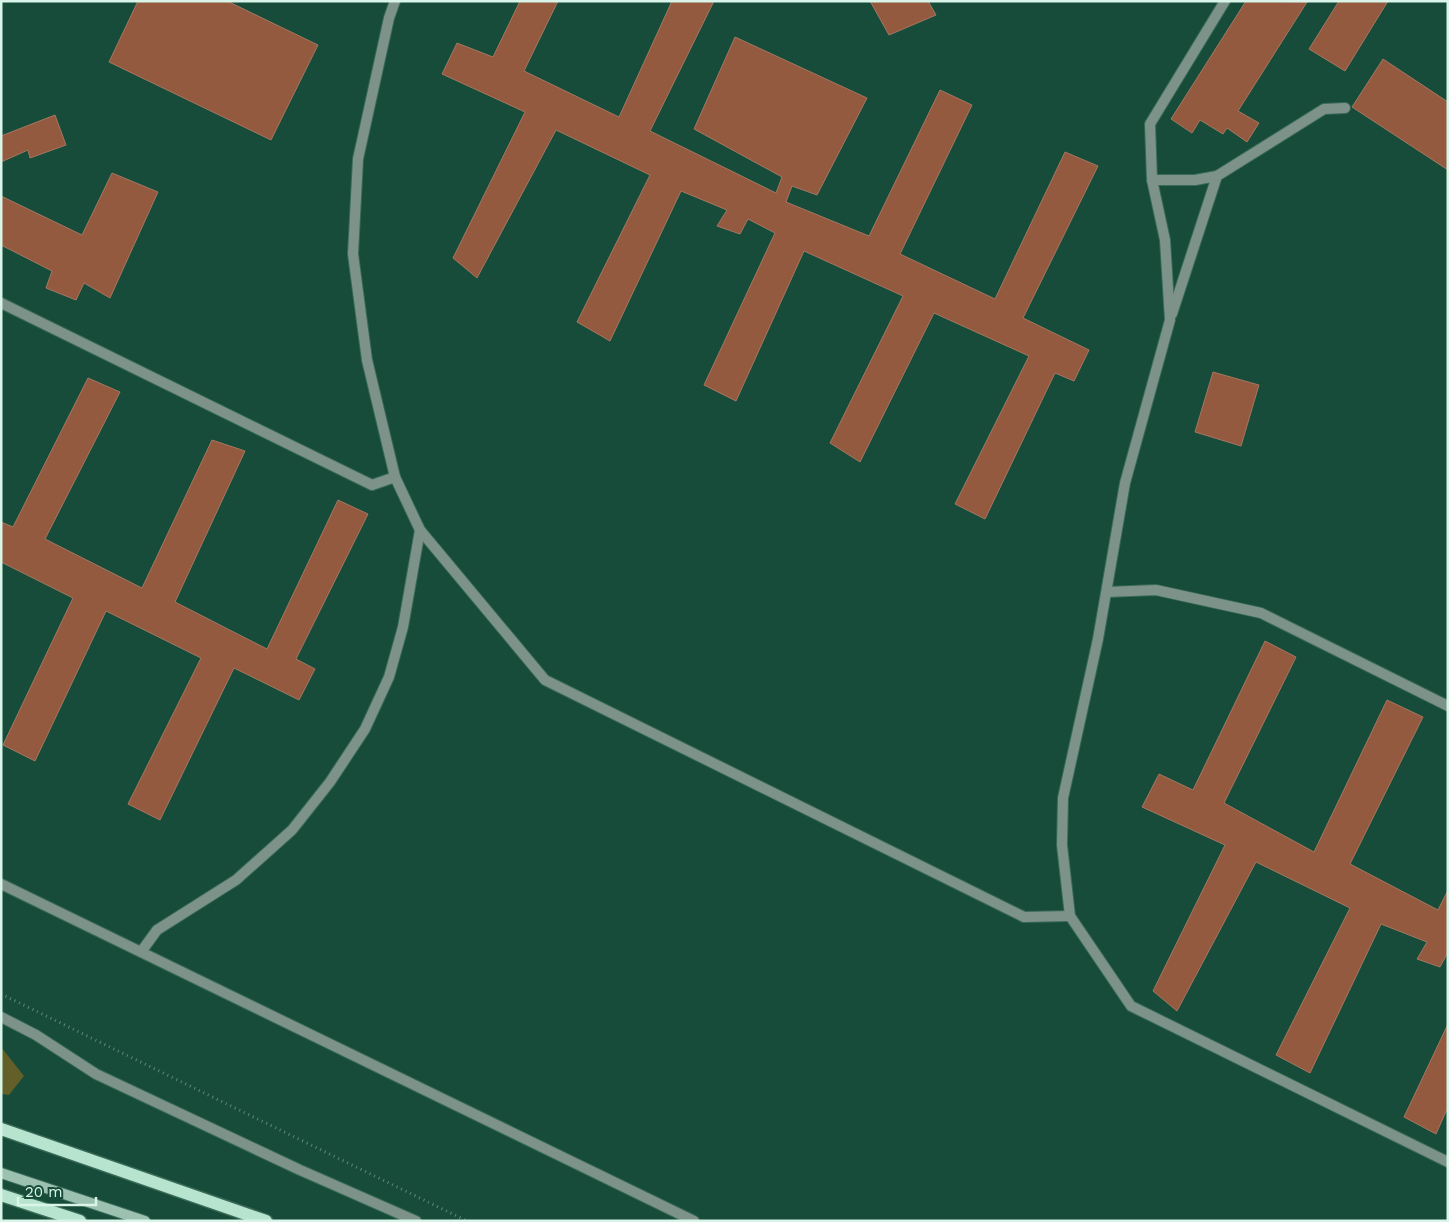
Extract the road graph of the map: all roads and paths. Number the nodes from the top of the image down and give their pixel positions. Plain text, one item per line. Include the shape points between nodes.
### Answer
1 (395, 1) edge
2 (1225, 1) edge
3 (1345, 108) dead end
4 (1217, 176) junction
5 (1152, 180) junction
6 (1, 303) edge
7 (1170, 320) junction
8 (395, 477) junction
9 (420, 530) junction
10 (1107, 592) junction
11 (1448, 706) edge
12 (1, 884) edge
13 (1070, 916) junction
14 (141, 952) junction
15 (1, 994) edge
16 (1, 1017) edge
17 (1, 1129) edge
18 (1448, 1162) edge
19 (1, 1173) edge
20 (1, 1195) edge
21 (80, 1221) edge
22 (145, 1221) edge
23 (266, 1221) edge
24 (416, 1221) edge
25 (466, 1221) edge
26 (694, 1221) edge

1 - 8 street via 358,159 352,254 367,360
2 - 5 street via 1150,124
3 - 4 street via 1324,109
4 - 5 street via 1195,180
4 - 7 street
5 - 7 street via 1165,240
6 - 8 street via 372,485
7 - 10 street via 1125,483
8 - 9 street
9 - 13 street via 545,680 1024,917
9 - 14 street via 403,627 389,677 365,729 330,782 285,837 236,880 157,930
10 - 11 street via 1156,590 1261,613
10 - 13 street via 1063,798 1062,845
12 - 14 street
13 - 18 street via 1131,1006
14 - 26 street
15 - 25 path
16 - 24 street via 36,1035 96,1074
17 - 23 main road
19 - 22 main road
20 - 21 main road

